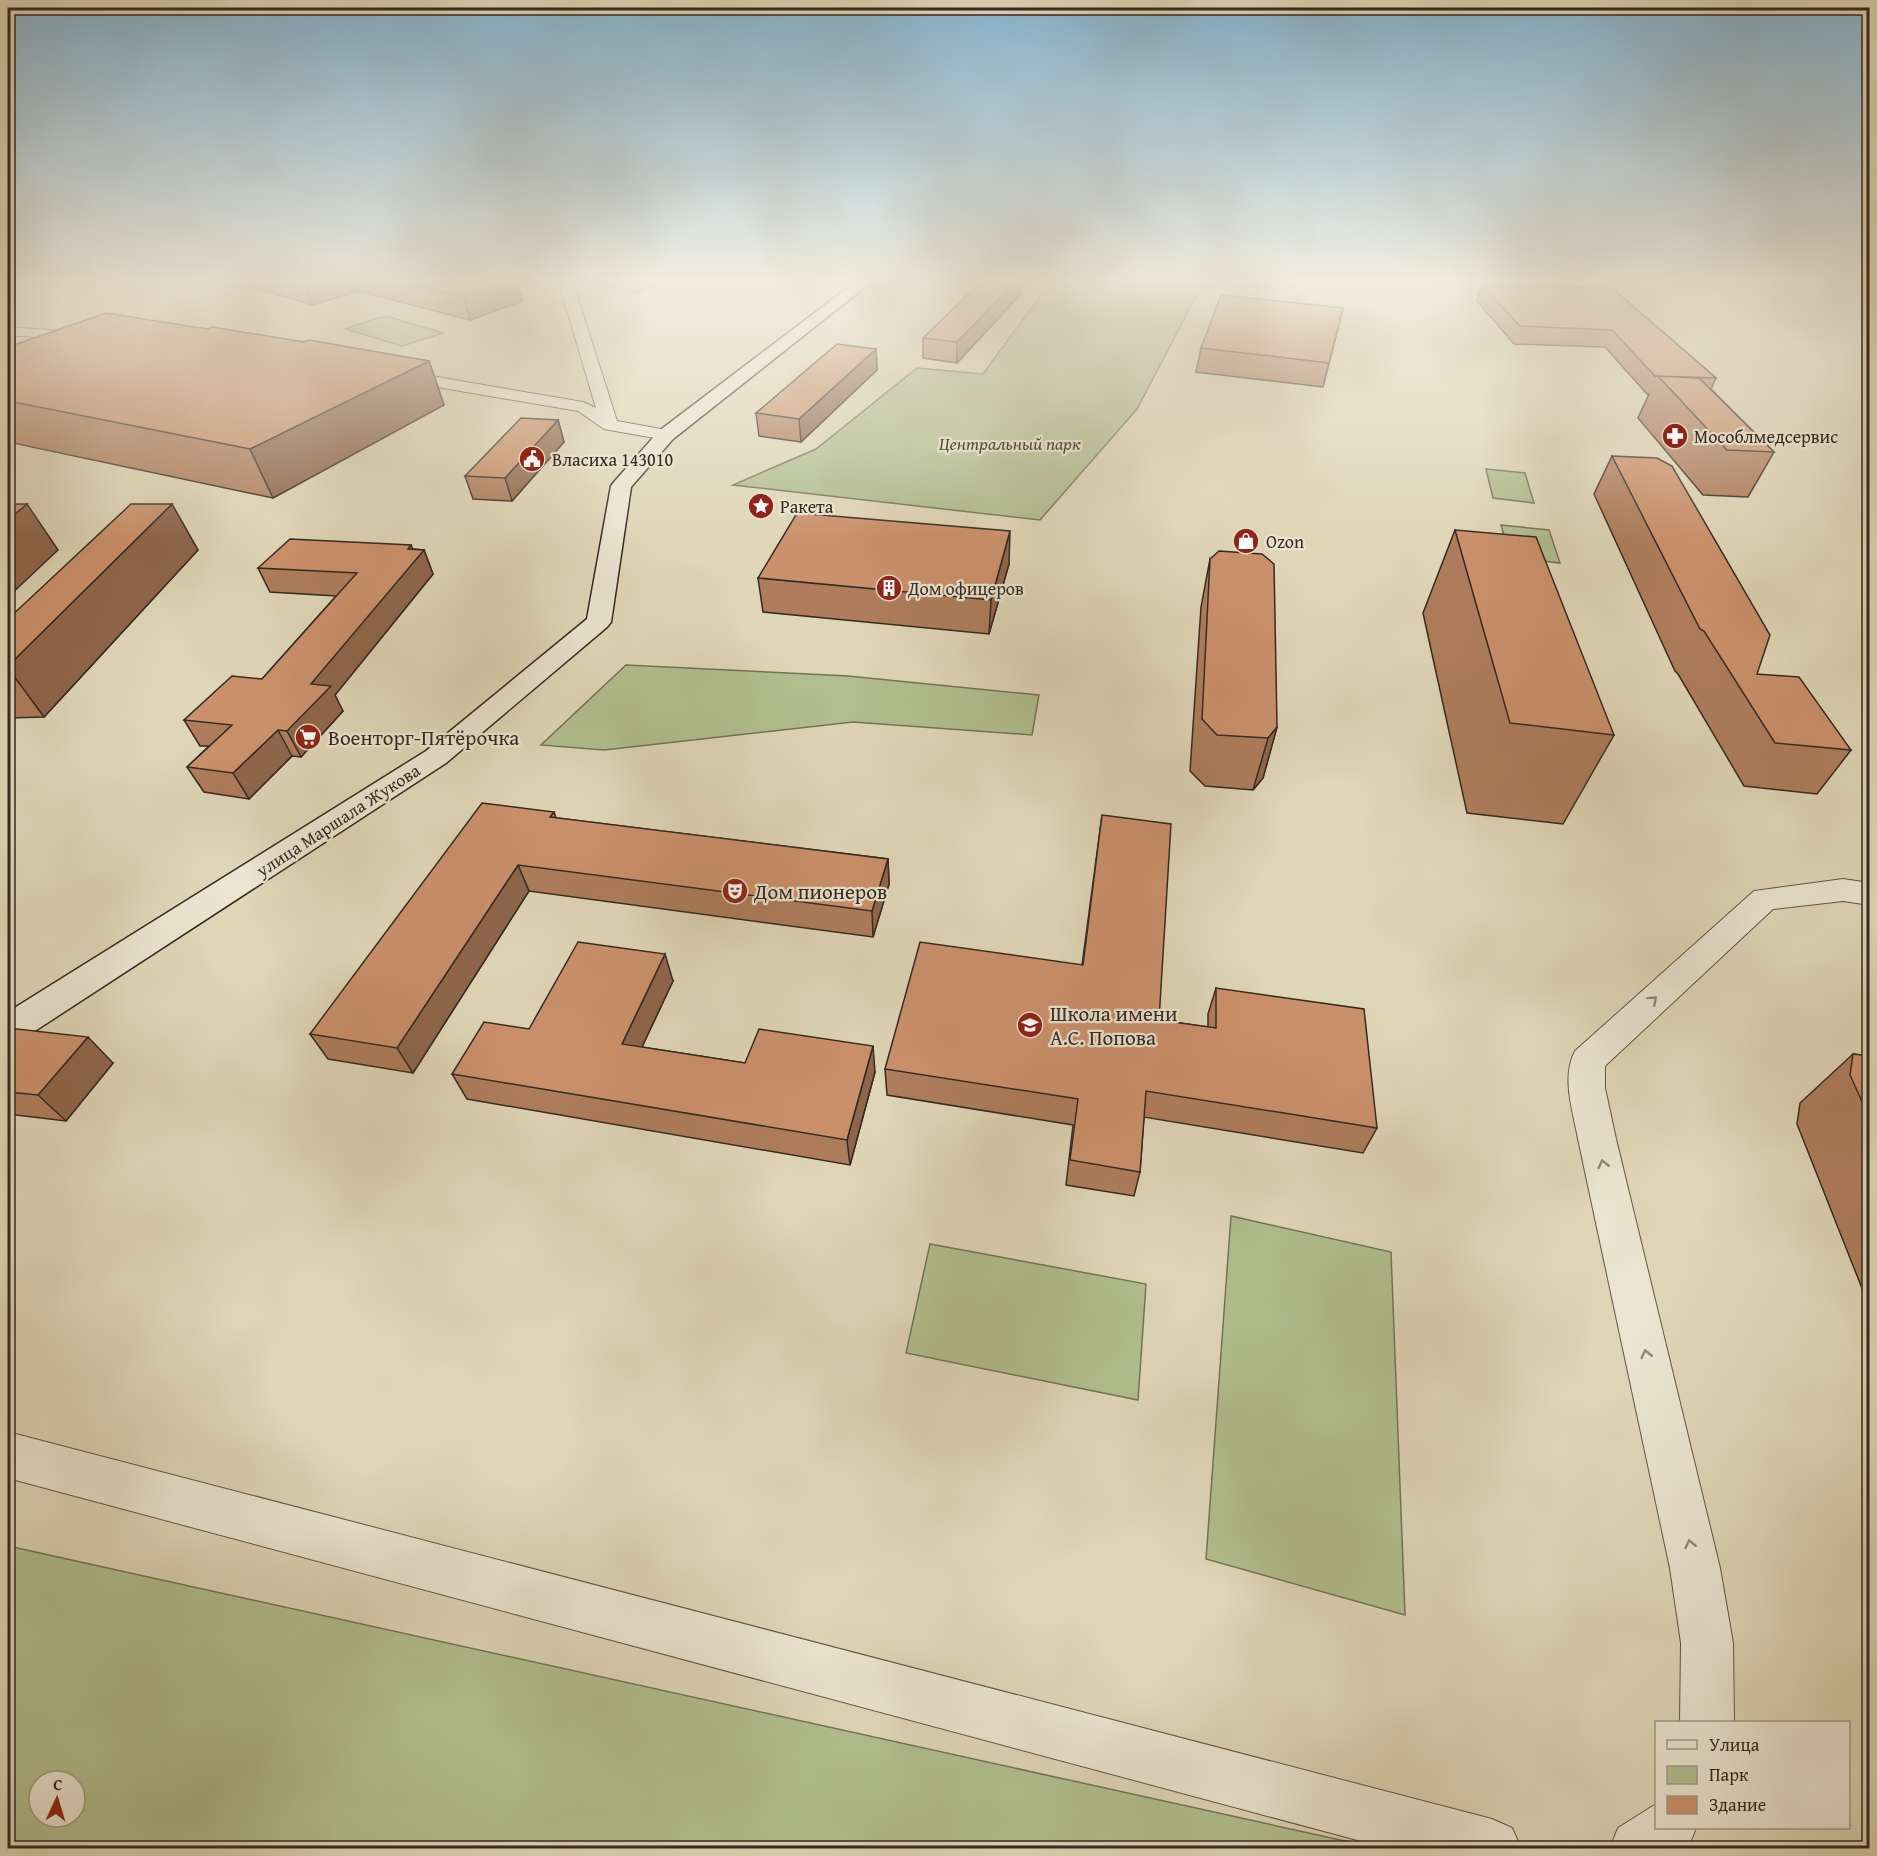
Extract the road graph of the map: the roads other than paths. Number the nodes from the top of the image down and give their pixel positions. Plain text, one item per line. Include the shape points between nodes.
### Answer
1 (592, 367) edge
2 (755, 367) edge
3 (385, 373) edge
4 (610, 424) junction
5 (666, 435) junction
6 (1869, 894) edge
7 (8, 1030) edge
8 (8, 1455) edge
9 (1707, 1721) edge
10 (1665, 1829) edge
11 (1492, 1848) edge
12 (1638, 1848) edge

1 - 4 street
2 - 5 street, улица Маршала Жукова
3 - 4 street via 583,407
4 - 5 street
5 - 7 street, улица Маршала Жукова via 621,486 599,622 436,757
9 -> 6 street via 1707,1643 1695,1568 1597,1138 1587,1088 1587,1061 1765,899 1843,890
8 - 11 street
10 - 12 street

